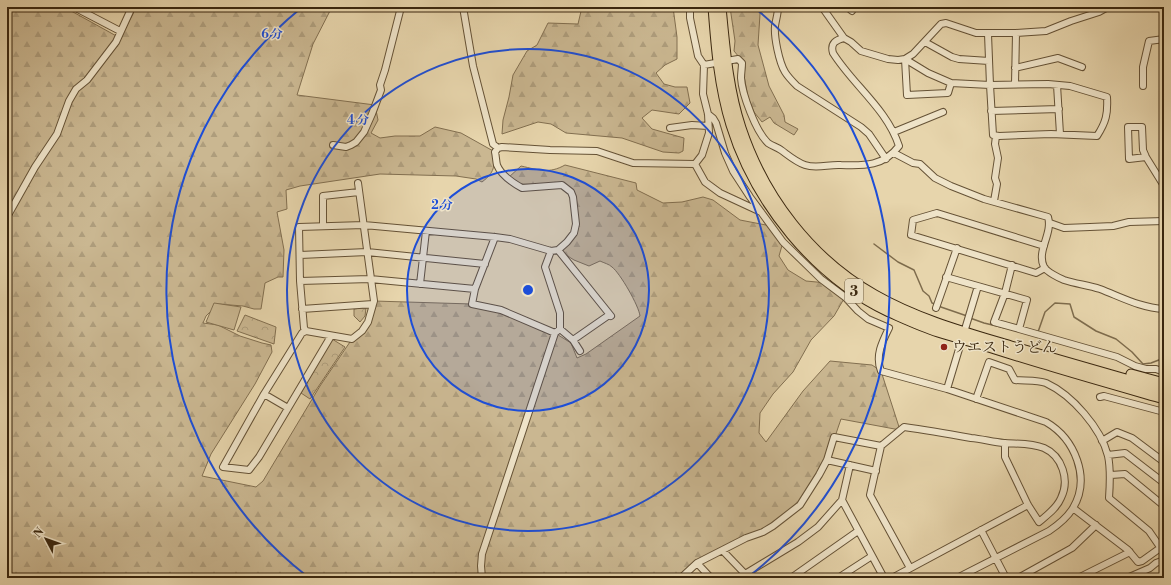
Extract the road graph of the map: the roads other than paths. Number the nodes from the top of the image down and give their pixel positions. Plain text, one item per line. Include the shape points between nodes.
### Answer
1 (74, 7) edge
2 (132, 7) edge
3 (401, 7) edge
4 (463, 7) edge
5 (690, 7) edge
6 (713, 7) edge
7 (721, 7) edge
8 (778, 7) edge
9 (822, 7) edge
10 (847, 7) edge
11 (854, 7) edge
12 (1108, 7) edge
13 (120, 31) junction
14 (1016, 33) junction
15 (988, 34) junction
16 (844, 38) junction
17 (1164, 39) edge
18 (925, 42) junction
19 (905, 59) junction
20 (989, 61) junction
21 (722, 62) junction
22 (704, 65) junction
23 (1082, 67) dead end
24 (1015, 68) junction
25 (951, 83) junction
26 (1015, 84) junction
27 (990, 85) junction
28 (1058, 85) junction
29 (1143, 86) dead end
30 (1058, 109) junction
31 (991, 111) junction
32 (943, 112) dead end
33 (708, 114) junction
34 (708, 126) junction
35 (670, 128) dead end
36 (894, 132) junction
37 (1060, 134) junction
38 (996, 136) junction
39 (333, 145) dead end
40 (498, 148) junction
41 (894, 153) junction
42 (1146, 157) junction
43 (886, 159) junction
44 (695, 164) junction
45 (358, 184) dead end
46 (1164, 186) edge
47 (359, 192) junction
48 (994, 201) junction
49 (763, 213) junction
50 (7, 217) edge
51 (1164, 221) edge
52 (1050, 223) junction
53 (364, 225) junction
54 (323, 226) junction
55 (426, 231) junction
56 (495, 237) junction
57 (1044, 246) junction
58 (957, 248) junction
59 (558, 250) junction
60 (551, 251) junction
61 (367, 252) junction
62 (300, 256) junction
63 (423, 258) junction
64 (485, 264) junction
65 (1012, 265) junction
66 (1045, 268) junction
67 (946, 277) junction
68 (370, 279) junction
69 (300, 281) junction
70 (420, 284) junction
71 (978, 286) junction
72 (475, 289) junction
73 (1005, 293) junction
74 (373, 304) junction
75 (936, 308) dead end
76 (302, 309) junction
77 (1164, 309) edge
78 (1019, 329) junction
79 (306, 331) junction
80 (558, 331) junction
81 (331, 336) junction
82 (963, 336) junction
83 (573, 340) junction
84 (1013, 346) junction
85 (580, 351) dead end
86 (1164, 372) edge
87 (1101, 381) junction
88 (1164, 383) edge
89 (947, 389) junction
90 (1164, 390) edge
91 (264, 394) junction
92 (1100, 396) dead end
93 (976, 399) junction
94 (1164, 399) edge
95 (1164, 404) edge
96 (288, 408) junction
97 (1164, 412) edge
98 (1102, 441) junction
99 (1005, 443) junction
100 (881, 446) junction
101 (1108, 455) junction
102 (827, 460) junction
103 (1164, 462) edge
104 (850, 465) junction
105 (876, 471) junction
106 (1111, 475) junction
107 (1164, 483) edge
108 (842, 500) junction
109 (1028, 505) junction
110 (1164, 506) edge
111 (1073, 508) junction
112 (1096, 525) junction
113 (981, 530) junction
114 (858, 531) junction
115 (1162, 546) edge
116 (723, 551) junction
117 (1130, 552) junction
118 (872, 556) junction
119 (996, 559) junction
120 (1164, 560) edge
121 (698, 563) junction
122 (910, 568) junction
123 (747, 576) edge
124 (684, 577) edge
125 (482, 578) edge
126 (711, 578) edge
127 (791, 578) edge
128 (838, 578) edge
129 (884, 578) edge
130 (892, 578) edge
131 (957, 578) edge
132 (1006, 578) edge
133 (1018, 578) edge
134 (1078, 578) edge
135 (1127, 578) edge

1 - 13 street
2 - 13 street
3 - 39 street via 380,85 381,90 364,132 351,145
4 - 40 street via 472,66 493,144
5 - 22 street via 698,56
6 - 21 highway, 3
7 - 21 highway, 3
8 - 43 street via 775,25 777,44 784,70 789,78 797,86 862,127
9 - 16 street
10 - 11 street via 852,11
12 - 14 street via 1046,30
13 - 50 street via 112,48 87,80 76,89 57,134
14 - 15 street
14 - 24 street
15 - 18 street via 976,33 946,23 941,24
15 - 20 street
16 - 19 street via 868,54 888,60
16 - 36 street via 833,43 833,52
17 - 29 street via 1149,42 1142,67
18 - 19 street
18 - 20 street via 952,57
19 - 25 street
19 - 25 street via 907,95 948,93
20 - 27 street
21 - 22 street
21 - 43 street via 738,59 742,63 743,88 759,130 768,143 780,148 789,156 817,167 835,164 851,166
21 - 82 highway, 3 via 753,158 771,194 808,242 830,263 874,294
22 - 33 street via 703,94
23 - 24 street via 1058,58
24 - 26 street
25 - 27 street
26 - 27 street
26 - 28 street
27 - 31 street
28 - 30 street
28 - 37 street via 1107,98 1108,113 1097,136
30 - 31 street
30 - 37 street
31 - 38 street via 992,133
32 - 36 street
33 - 34 street
33 - 49 street via 716,123 733,171
34 - 35 street
34 - 44 street via 707,141 702,155
36 - 41 street via 899,146
37 - 38 street
38 - 48 street via 998,158
40 - 44 street via 597,151 633,163
40 - 59 street via 495,152 497,166 522,188 562,185 571,192 575,203 574,233
41 - 43 street
41 - 48 street via 920,164 935,178 951,186
42 - 42 street via 1142,127 1128,127 1129,159
42 - 46 street
44 - 49 street via 705,182 720,193
45 - 47 street
47 - 53 street
47 - 54 street via 323,196
48 - 52 street via 1044,215
49 - 89 street via 783,242 802,262 868,319 889,328 879,350 881,371
51 - 52 street via 1064,228
52 - 57 street
53 - 54 street
53 - 55 street
53 - 61 street
54 - 62 street via 299,227
55 - 56 street
55 - 63 street
56 - 60 street
56 - 64 street
57 - 58 street via 938,213 913,220 911,234
57 - 66 street via 1041,256
58 - 65 street
58 - 67 street
59 - 60 street
59 - 83 street via 610,316
60 - 80 street via 546,267 560,313
61 - 62 street
61 - 63 street
61 - 68 street
62 - 69 street
63 - 64 street
63 - 70 street
64 - 72 street
65 - 66 street via 1036,273
65 - 73 street
66 - 77 street via 1063,280 1099,289 1133,303
67 - 71 street
67 - 75 street
68 - 69 street
68 - 70 street
68 - 74 street
69 - 76 street
70 - 72 street
71 - 73 street
71 - 82 street
72 - 80 street via 472,304 501,310
73 - 78 street via 1027,300
73 - 78 street via 994,322
74 - 76 street
74 - 81 street via 368,322 352,339
76 - 79 street
78 - 86 street via 1116,357 1135,366
79 - 81 street
79 - 91 street via 302,333
80 - 83 street
80 - 125 street via 482,554
81 - 96 street
82 - 84 highway, 3
82 - 87 highway, 3
82 - 89 street
83 - 85 street
84 - 88 highway via 1053,352
84 - 90 highway, 3
87 - 94 highway, 3
87 - 95 highway
89 - 93 street
91 - 96 street
91 - 96 street via 223,467 249,470
92 - 97 street
93 - 98 street via 989,362 1009,369 1015,380 1045,382 1064,394 1088,418
93 - 111 street via 1046,422 1063,436 1075,454 1080,469 1080,489
98 - 101 street
98 - 103 street via 1118,432 1132,438
99 - 100 street via 904,427
99 - 109 street via 1004,457
99 - 109 street via 1031,444 1043,448 1055,456 1061,465 1065,487 1058,504 1039,522
100 - 102 street via 834,437
100 - 105 street
101 - 106 street
101 - 107 street via 1125,453
102 - 104 street
102 - 116 street via 806,496 789,514 764,532 746,538
104 - 105 street
104 - 108 street
105 - 122 street via 870,495
106 - 110 street via 1125,474
106 - 115 street via 1109,498 1150,531
108 - 114 street
108 - 123 street via 818,527
109 - 113 street
111 - 112 street
111 - 119 street via 1062,522 1049,531
112 - 117 street
112 - 133 street via 1072,548
113 - 119 street
113 - 122 street
114 - 118 street
114 - 127 street
115 - 117 street via 1138,562
116 - 121 street
116 - 123 street
117 - 134 street
118 - 128 street
118 - 129 street
119 - 131 street
119 - 132 street
120 - 135 street
121 - 124 street
121 - 126 street
122 - 130 street

